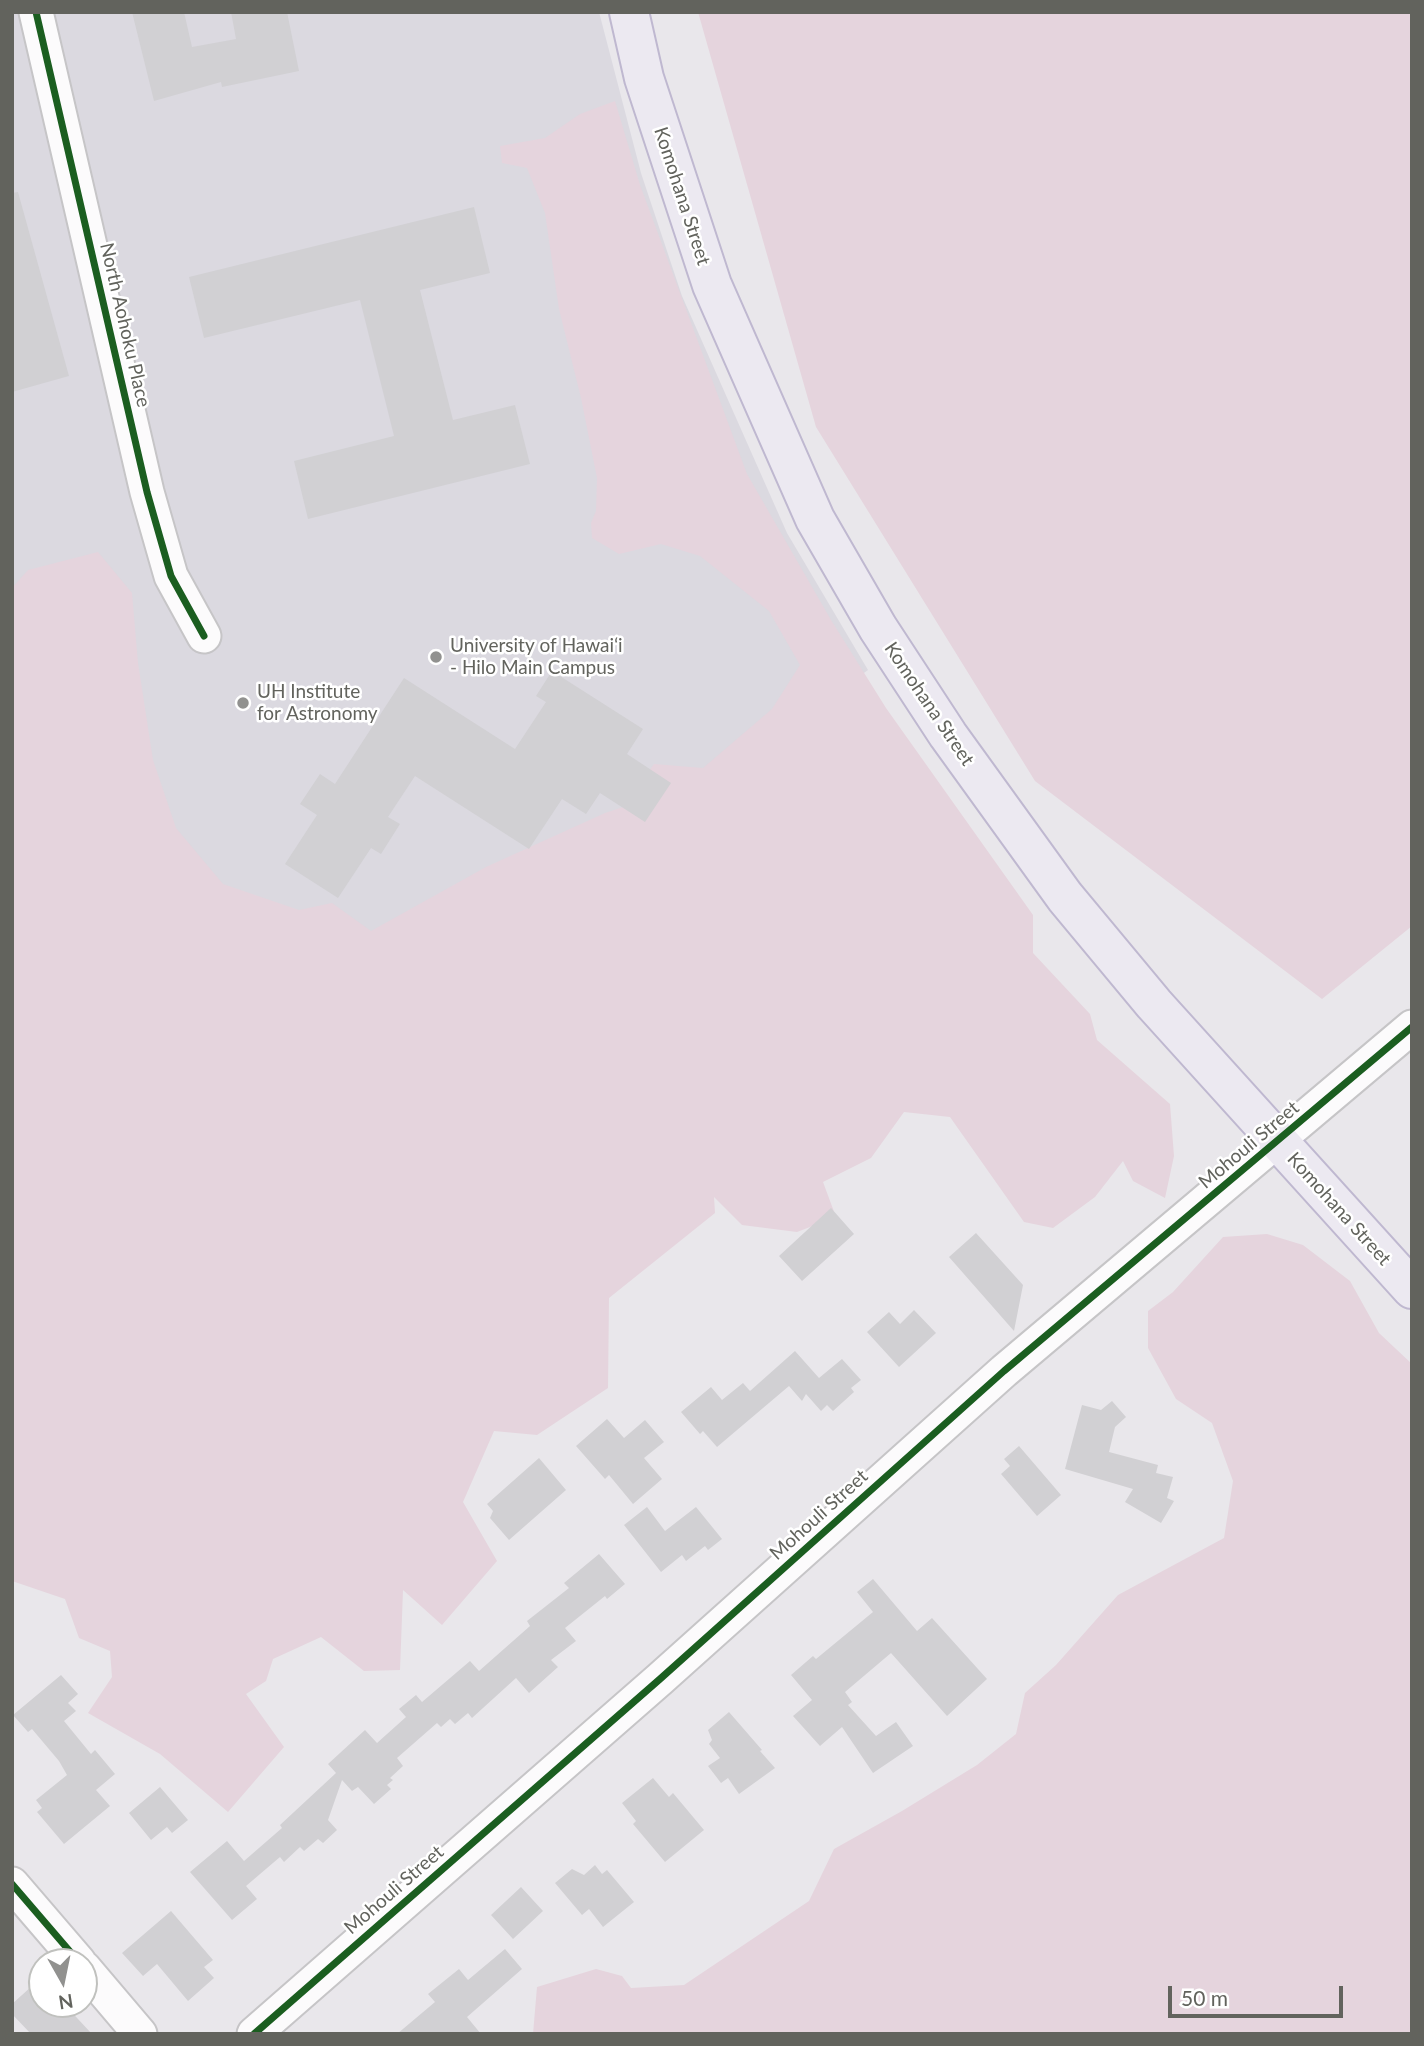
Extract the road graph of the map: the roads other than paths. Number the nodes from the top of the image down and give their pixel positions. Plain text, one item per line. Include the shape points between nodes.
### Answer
1 (36, 12) edge
2 (629, 12) edge
3 (204, 636) dead end
4 (1412, 1027) edge
5 (1278, 1142) junction
6 (1412, 1289) edge
7 (12, 1884) edge
8 (67, 1948) edge
9 (98, 1984) edge
10 (140, 2034) edge
11 (254, 2034) edge

1 - 3 street, North Aohoku Place via 147,492 171,576
2 - 5 main road, Komohana Street via 644,78 712,285 815,519 878,628 948,735 1065,897
4 - 5 street, Mohouli Street
5 - 6 main road, Komohana Street
5 - 11 street, Mohouli Street via 1004,1371
7 - 8 street
9 - 10 street

